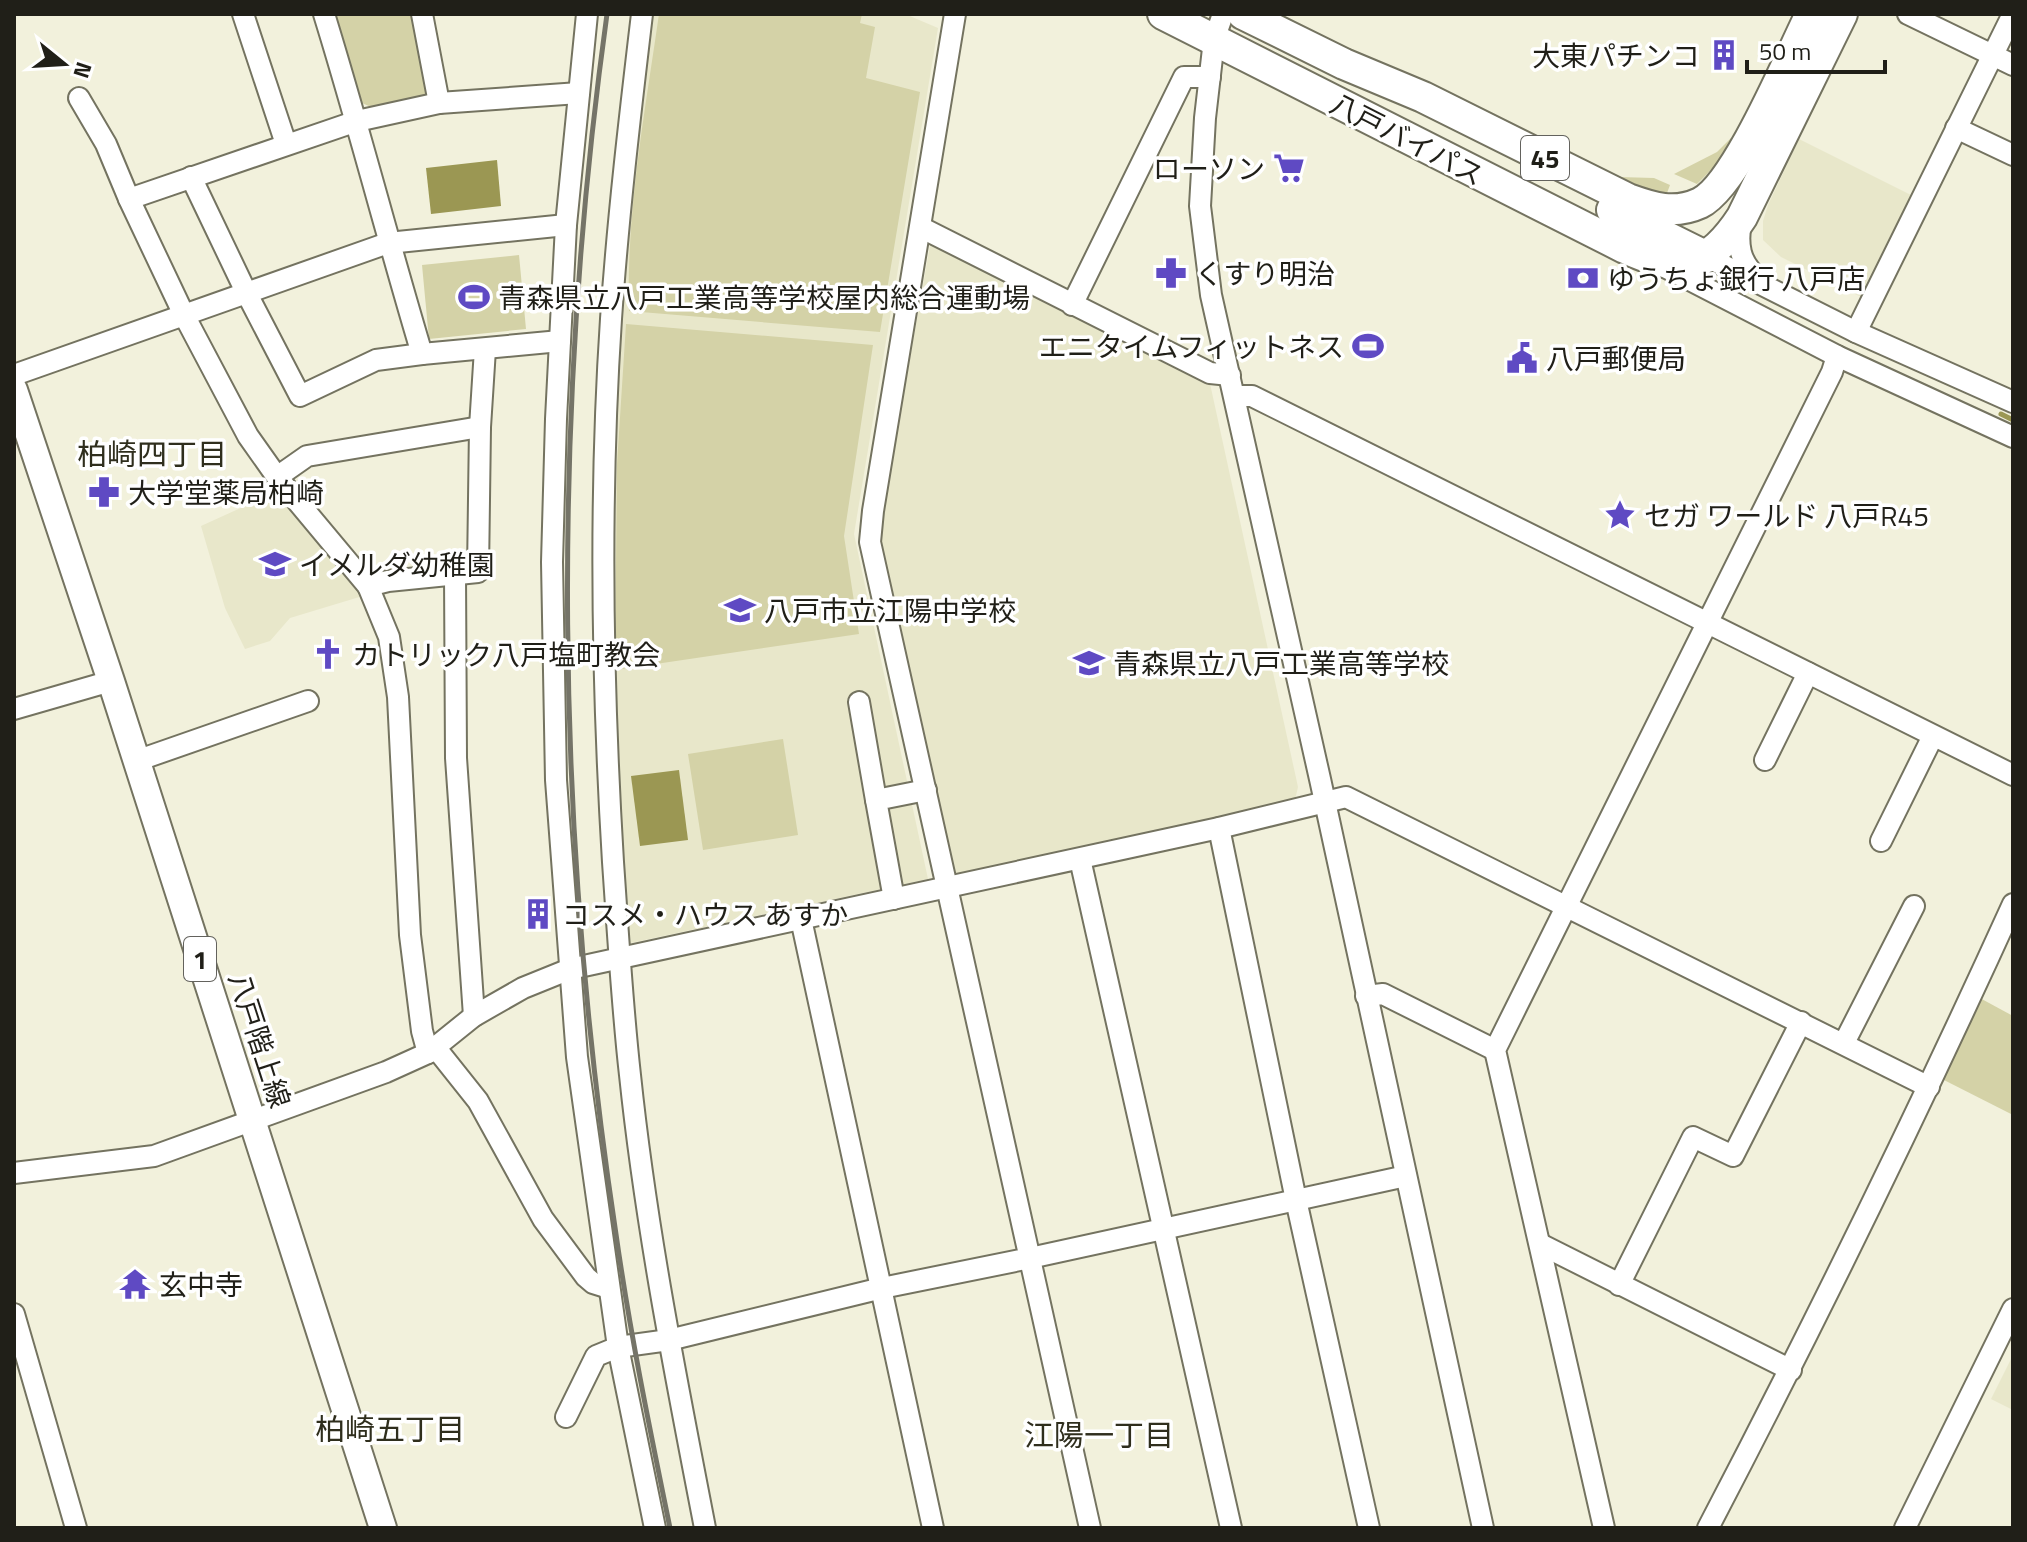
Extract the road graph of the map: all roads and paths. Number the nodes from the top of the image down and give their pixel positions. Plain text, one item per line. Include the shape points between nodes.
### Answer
1 (243, 14) edge
2 (324, 14) edge
3 (422, 14) edge
4 (587, 14) edge
5 (642, 14) edge
6 (955, 14) edge
7 (1163, 14) edge
8 (1243, 14) edge
9 (1811, 14) edge
10 (1842, 14) edge
11 (1908, 14) edge
12 (2013, 14) edge
13 (1218, 27) edge
14 (1992, 55) junction
15 (1344, 64) junction
16 (2013, 65) edge
17 (1210, 77) junction
18 (579, 93) junction
19 (79, 98) dead end
20 (439, 103) junction
21 (357, 121) junction
22 (1956, 128) junction
23 (286, 144) junction
24 (2013, 155) edge
25 (1736, 165) junction
26 (191, 177) junction
27 (129, 199) junction
28 (1742, 217) junction
29 (566, 225) junction
30 (922, 228) junction
31 (388, 243) junction
32 (1707, 257) junction
33 (1656, 262) junction
34 (1768, 287) junction
35 (246, 292) junction
36 (1072, 305) junction
37 (184, 315) junction
38 (1856, 332) junction
39 (560, 341) junction
40 (485, 349) junction
41 (422, 354) junction
42 (1837, 356) junction
43 (14, 375) edge
44 (1230, 375) junction
45 (1886, 379) junction
46 (14, 390) edge
47 (1235, 396) junction
48 (2013, 402) edge
49 (480, 427) junction
50 (2013, 437) edge
51 (277, 477) junction
52 (455, 574) junction
53 (368, 586) junction
54 (1707, 624) junction
55 (1808, 673) junction
56 (111, 681) junction
57 (308, 701) dead end
58 (859, 702) dead end
59 (14, 709) edge
60 (1933, 736) junction
61 (1765, 760) dead end
62 (136, 761) junction
63 (2013, 775) edge
64 (926, 790) junction
65 (876, 800) junction
66 (1325, 802) junction
67 (1219, 828) junction
68 (1881, 841) dead end
69 (1080, 859) junction
70 (949, 888) junction
71 (894, 899) junction
72 (2013, 904) edge
73 (1566, 906) junction
74 (1914, 906) dead end
75 (801, 919) junction
76 (619, 959) junction
77 (570, 969) junction
78 (1366, 996) junction
79 (474, 1016) junction
80 (1801, 1022) junction
81 (1844, 1043) junction
82 (432, 1050) junction
83 (1495, 1050) junction
84 (1929, 1087) junction
85 (253, 1120) junction
86 (14, 1173) edge
87 (1406, 1176) junction
88 (1296, 1200) junction
89 (1164, 1229) junction
90 (1540, 1244) junction
91 (1030, 1258) junction
92 (1619, 1285) junction
93 (609, 1288) junction
94 (882, 1288) junction
95 (2013, 1309) edge
96 (14, 1314) edge
97 (669, 1340) junction
98 (618, 1347) junction
99 (1791, 1370) junction
100 (566, 1417) dead end
101 (76, 1528) edge
102 (383, 1528) edge
103 (655, 1528) edge
104 (705, 1528) edge
105 (933, 1528) edge
106 (1090, 1528) edge
107 (1231, 1528) edge
108 (1369, 1528) edge
109 (1483, 1528) edge
110 (1604, 1528) edge
111 (1708, 1528) edge
112 (1905, 1528) edge

1 - 23 street
2 - 21 street
3 - 20 street
4 - 18 street
5 - 76 street via 616,260 604,493 604,677
6 - 30 street
7 - 13 highway, 八戸バイパス / 45
8 - 15 highway, 八戸バイパス / 45
9 - 25 highway, 八戸バイパス / 45
10 - 28 highway
11 - 14 street
12 - 14 street
13 - 17 street
13 - 33 highway, 八戸バイパス / 45 via 1554,214
14 - 16 street
14 - 22 street
15 - 25 highway, 八戸バイパス / 45 via 1423,97 1628,199 1665,211 1701,203
15 - 32 highway, 45 via 1415,113
17 - 36 street via 1184,77
17 - 44 street via 1200,206 1211,295
18 - 20 street
18 - 29 street
19 - 27 street
20 - 21 street
21 - 23 street
21 - 31 street
22 - 24 street
22 - 38 street
23 - 26 street
25 - 32 highway via 1713,213
26 - 27 street
26 - 35 street
27 - 37 street
28 - 32 highway
28 - 34 street via 1740,255
29 - 31 street
29 - 39 street
30 - 36 street
30 - 64 street via 870,542
31 - 35 street
31 - 41 street
32 - 33 highway, 八戸バイパス / 45 via 1688,263
32 - 34 street
32 - 45 street via 1727,283 1833,338
33 - 42 street
34 - 38 street
35 - 37 street
35 - 41 street via 300,396 376,360
36 - 44 street via 1210,373
37 - 43 street
37 - 51 street via 248,436
38 - 48 street
39 - 40 street
39 - 77 street via 552,577 556,780
40 - 41 street
40 - 49 street
42 - 45 street
42 - 54 street
44 - 47 street
45 - 50 street
46 - 56 main road, 八戸階上線 / 1
47 - 54 street via 1252,396
47 - 66 street
49 - 51 street via 307,456
49 - 52 street via 478,572
51 - 53 street
52 - 53 street
52 - 79 street via 456,758
53 - 82 street via 389,637 398,697 410,935 422,1031
54 - 55 street
54 - 73 street
55 - 60 street
55 - 61 street
56 - 59 street
56 - 62 main road, 八戸階上線 / 1
57 - 62 street
58 - 65 street
60 - 63 street
60 - 68 street
62 - 85 main road, 八戸階上線 / 1
64 - 65 street
64 - 70 street
65 - 71 street
66 - 67 street
66 - 73 street via 1346,797
66 - 78 street
67 - 69 street
67 - 88 street
69 - 70 street
69 - 89 street
70 - 71 street
70 - 91 street
71 - 75 street
72 - 84 street
73 - 80 street
73 - 83 street
74 - 81 street
75 - 76 street
75 - 94 street
76 - 77 street
76 - 97 street via 631,1090
77 - 79 street
77 - 93 street
78 - 83 street via 1383,994
78 - 87 street
79 - 82 street
80 - 81 street
80 - 92 street via 1733,1156 1693,1137
81 - 84 street
82 - 85 street
82 - 93 street via 478,1101 543,1219 586,1277
83 - 90 street
84 - 99 street
85 - 86 street via 154,1156
85 - 102 main road, 八戸階上線 / 1
87 - 88 street
87 - 109 street
88 - 89 street
88 - 108 street
89 - 91 street
89 - 107 street
90 - 92 street
90 - 110 street
91 - 94 street
91 - 106 street
92 - 99 street
93 - 98 street
94 - 97 street
94 - 105 street
95 - 112 street
96 - 101 street
97 - 98 street
97 - 104 street
98 - 100 street via 596,1356
98 - 103 street
99 - 111 street

